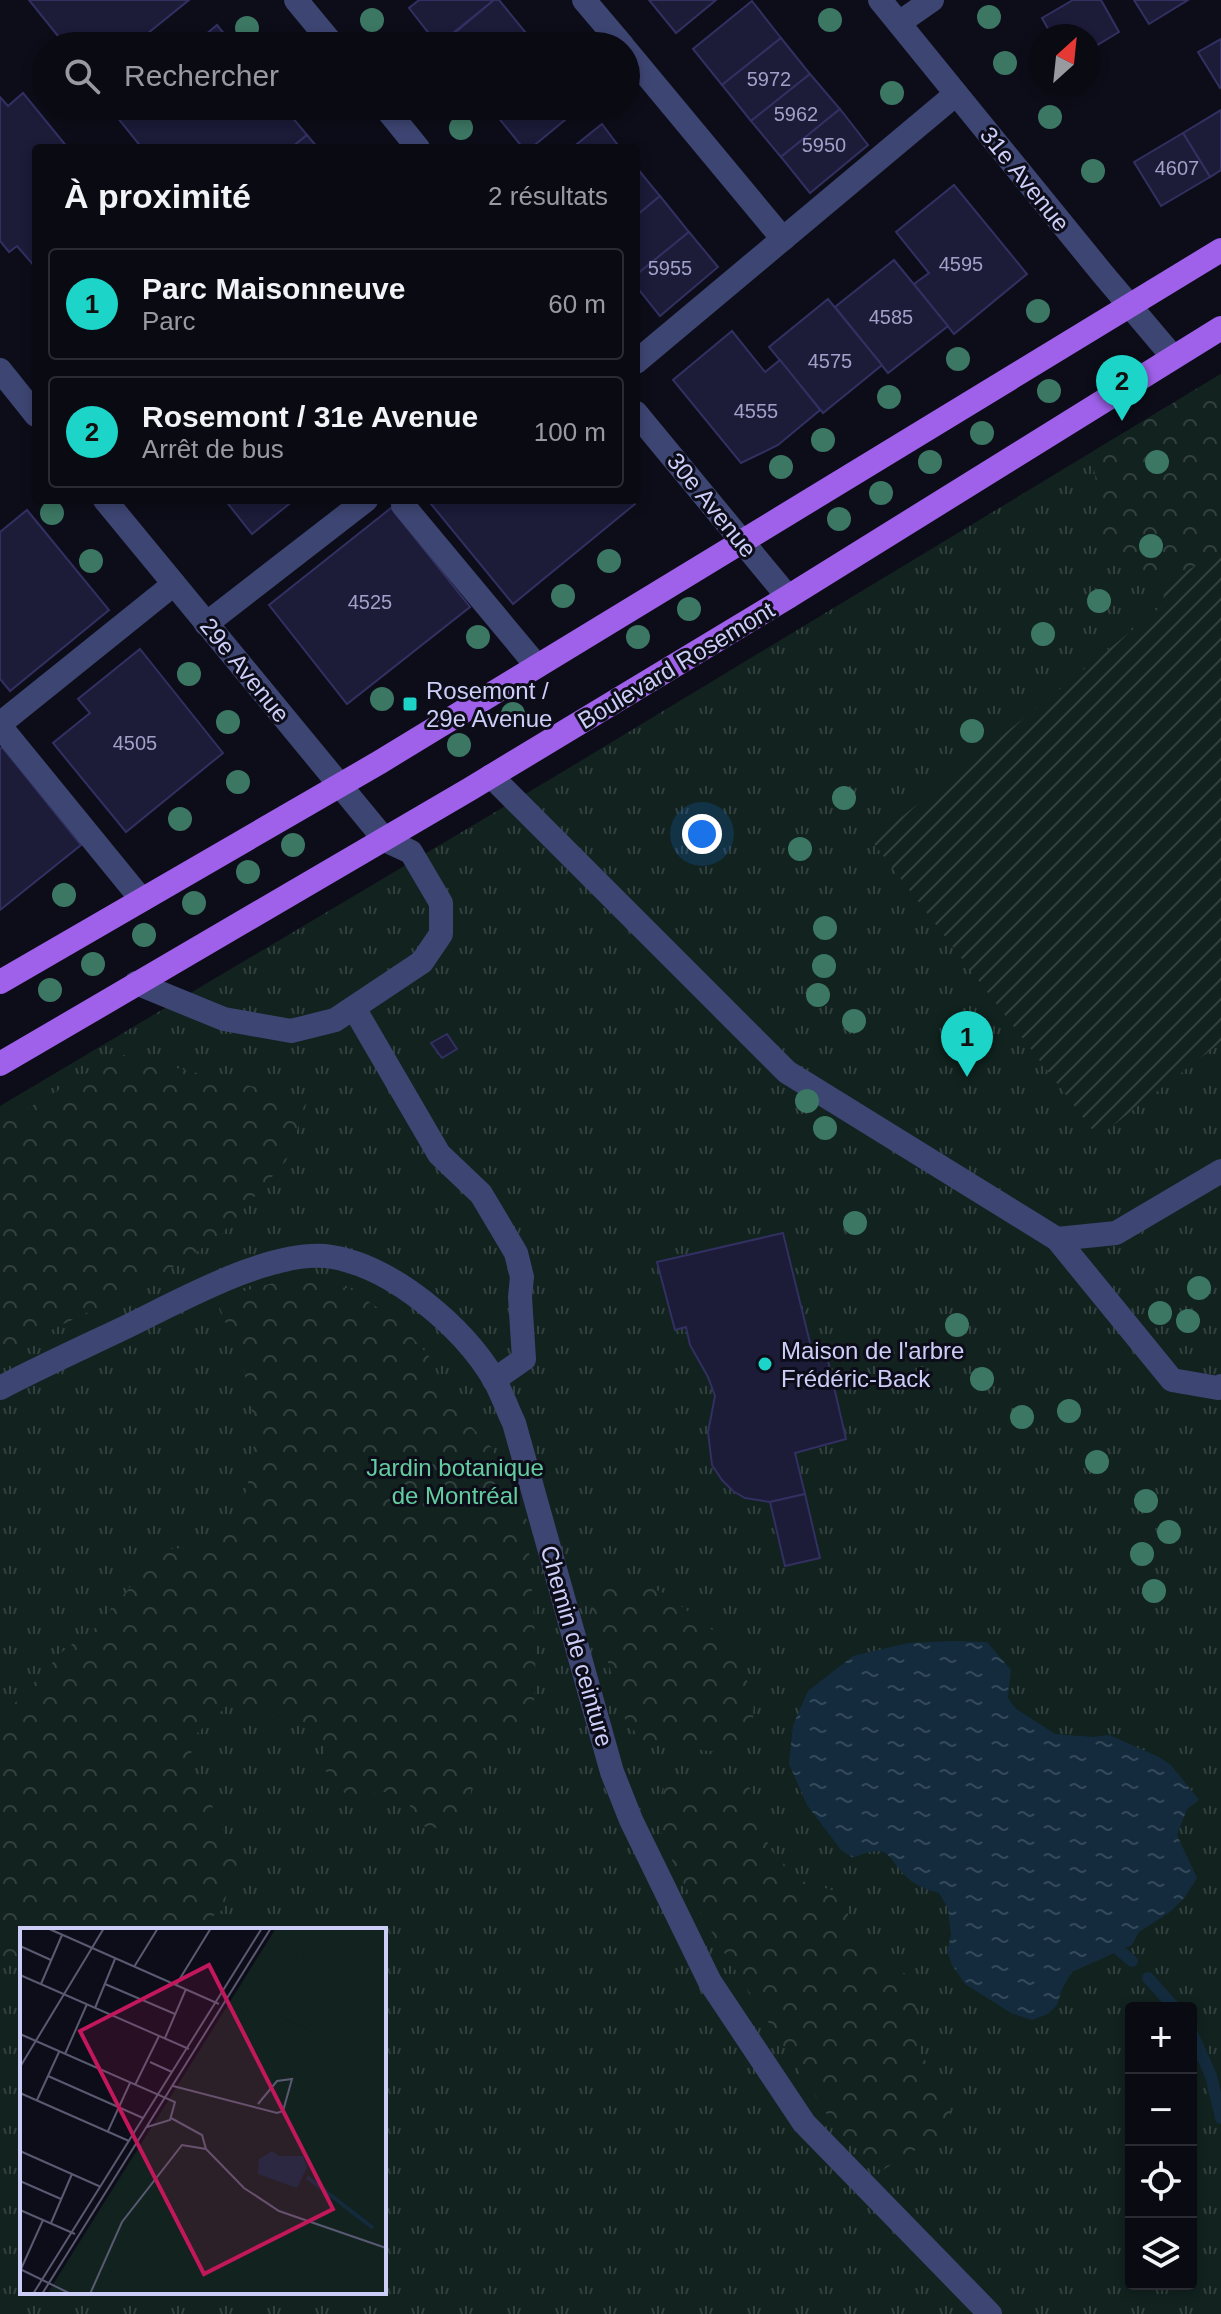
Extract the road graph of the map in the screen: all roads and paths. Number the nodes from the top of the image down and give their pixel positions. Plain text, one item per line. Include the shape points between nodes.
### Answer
1 (296, 0) edge
2 (584, 0) edge
3 (880, 0) edge
4 (932, 0) edge
5 (899, 23) junction
6 (322, 32) edge
7 (611, 32) edge
8 (640, 67) edge
9 (956, 94) junction
10 (395, 120) edge
11 (415, 144) edge
12 (783, 239) junction
13 (1221, 250) edge
14 (1128, 305) junction
15 (1221, 328) edge
16 (1173, 357) junction
17 (640, 359) edge
18 (0, 370) edge
19 (32, 410) edge
20 (640, 418) edge
21 (108, 504) edge
22 (361, 504) edge
23 (403, 505) dead end
24 (742, 541) junction
25 (174, 584) junction
26 (788, 597) junction
27 (206, 624) junction
28 (537, 666) junction
29 (0, 725) edge
30 (491, 776) junction
31 (339, 786) junction
32 (385, 840) junction
33 (142, 900) junction
34 (0, 982) edge
35 (136, 983) junction
36 (354, 1008) junction
37 (0, 1064) edge
38 (1221, 1171) edge
39 (1057, 1239) junction
40 (494, 1380) junction
41 (1221, 1386) edge
42 (0, 1388) edge
43 (990, 2314) edge

1 - 6 street
2 - 7 street
3 - 5 street, 31e Avenue
4 - 5 street
5 - 9 street, 31e Avenue
8 - 12 street
9 - 12 street
9 - 14 street, 31e Avenue
10 - 11 street
12 - 17 street
13 - 14 main road
14 - 16 street, 31e Avenue
14 - 24 main road
15 - 16 main road, Boulevard Rosemont
16 - 26 main road, Boulevard Rosemont
18 - 19 street
20 - 24 street, 30e Avenue
21 - 25 street, 29e Avenue
22 - 27 street
23 - 28 street
24 - 26 street, 30e Avenue
24 - 28 main road
25 - 27 street, 29e Avenue
25 - 29 street
26 - 30 main road, Boulevard Rosemont
27 - 31 street, 29e Avenue
28 - 31 main road
29 - 33 street
30 - 32 main road, Boulevard Rosemont
30 - 39 street via 787,1072
31 - 32 street, 29e Avenue
31 - 33 main road
32 - 35 main road, Boulevard Rosemont
32 - 36 street, 29e Avenue via 411,852 441,903 441,934 422,962
33 - 34 main road
35 - 36 street, 29e Avenue via 224,1019 291,1031 335,1020
35 - 37 main road, Boulevard Rosemont
36 - 40 street via 439,1154 481,1194 516,1253 522,1277 524,1359
38 - 39 street via 1116,1233
39 - 41 street via 1172,1380
40 - 42 street, Chemin de ceinture via 450,1325 395,1282 332,1257 304,1257 277,1261 205,1289
40 - 43 street, Chemin de ceinture via 514,1423 612,1772 710,1982 804,2123

